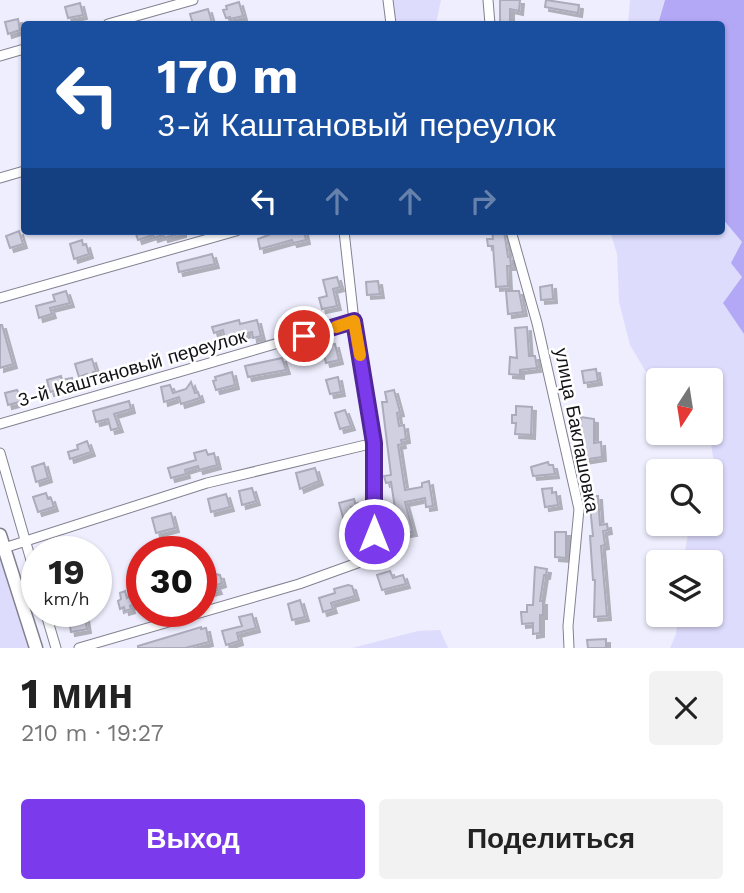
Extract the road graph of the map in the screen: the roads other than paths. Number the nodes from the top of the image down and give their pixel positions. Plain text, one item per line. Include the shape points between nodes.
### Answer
1 (192, 0) edge
2 (388, 0) edge
3 (488, 0) edge
4 (118, 21) edge
5 (390, 21) edge
6 (490, 21) edge
7 (21, 49) edge
8 (0, 56) edge
9 (21, 172) edge
10 (0, 178) edge
11 (222, 235) edge
12 (344, 235) edge
13 (512, 235) edge
14 (0, 299) edge
15 (354, 321) junction
16 (0, 424) edge
17 (374, 443) junction
18 (0, 453) edge
19 (24, 536) edge
20 (41, 536) edge
21 (2, 541) edge
22 (21, 541) edge
23 (50, 627) edge
24 (569, 644) edge
25 (36, 648) edge
26 (56, 648) edge
27 (79, 648) edge

1 - 4 street
2 - 5 street
3 - 6 street
7 - 8 street
9 - 10 street
11 - 14 street
12 - 15 street
13 - 24 street, улица Баклашовка via 579,509
15 - 16 street, 3-й Каштановый переулок
15 - 17 street
17 - 20 street via 207,483
17 - 27 street via 374,556 299,584
18 - 19 street
21 - 22 street
21 - 25 main road
23 - 26 street

